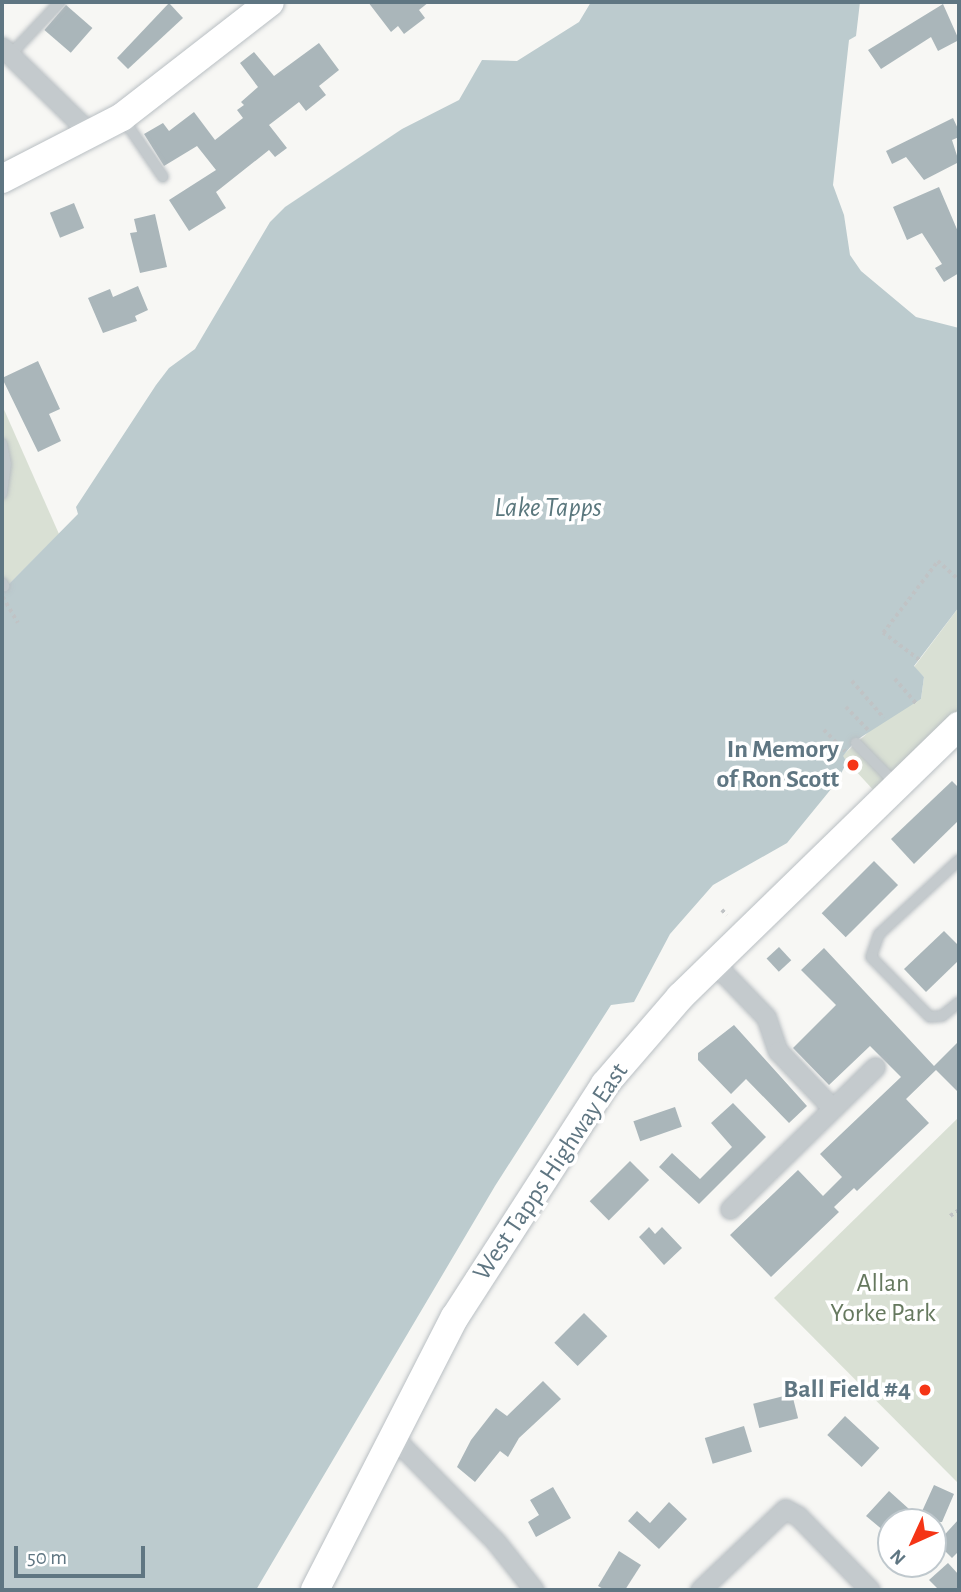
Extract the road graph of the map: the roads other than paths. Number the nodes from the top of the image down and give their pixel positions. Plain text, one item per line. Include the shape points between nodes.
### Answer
1 (60, 2) edge
2 (257, 5) edge
3 (6, 51) edge
4 (122, 117) junction
5 (92, 135) junction
6 (163, 177) dead end
7 (2, 179) edge
8 (2, 444) edge
9 (2, 494) edge
10 (959, 726) edge
11 (856, 743) dead end
12 (898, 786) junction
13 (959, 860) edge
14 (714, 963) junction
15 (959, 1002) edge
16 (874, 1067) dead end
17 (832, 1108) junction
18 (730, 1209) dead end
19 (392, 1436) junction
20 (315, 1590) edge
21 (534, 1590) edge
22 (700, 1590) edge
23 (870, 1590) edge

1 - 3 lane
2 - 4 street
3 - 5 street
4 - 5 street
4 - 6 lane
5 - 7 street
8 - 9 lane via 6,464
10 - 12 street, West Tapps Highway East
11 - 12 lane
12 - 14 street, West Tapps Highway East
13 - 15 lane via 879,934 871,957 930,1017 942,1016
14 - 17 street via 766,1017 778,1051
14 - 19 street, West Tapps Highway East via 635,1046 571,1131 456,1317
16 - 17 street
17 - 18 street
19 - 20 street, West Tapps Highway East
19 - 21 street via 496,1542
22 - 23 street via 785,1509 798,1516

